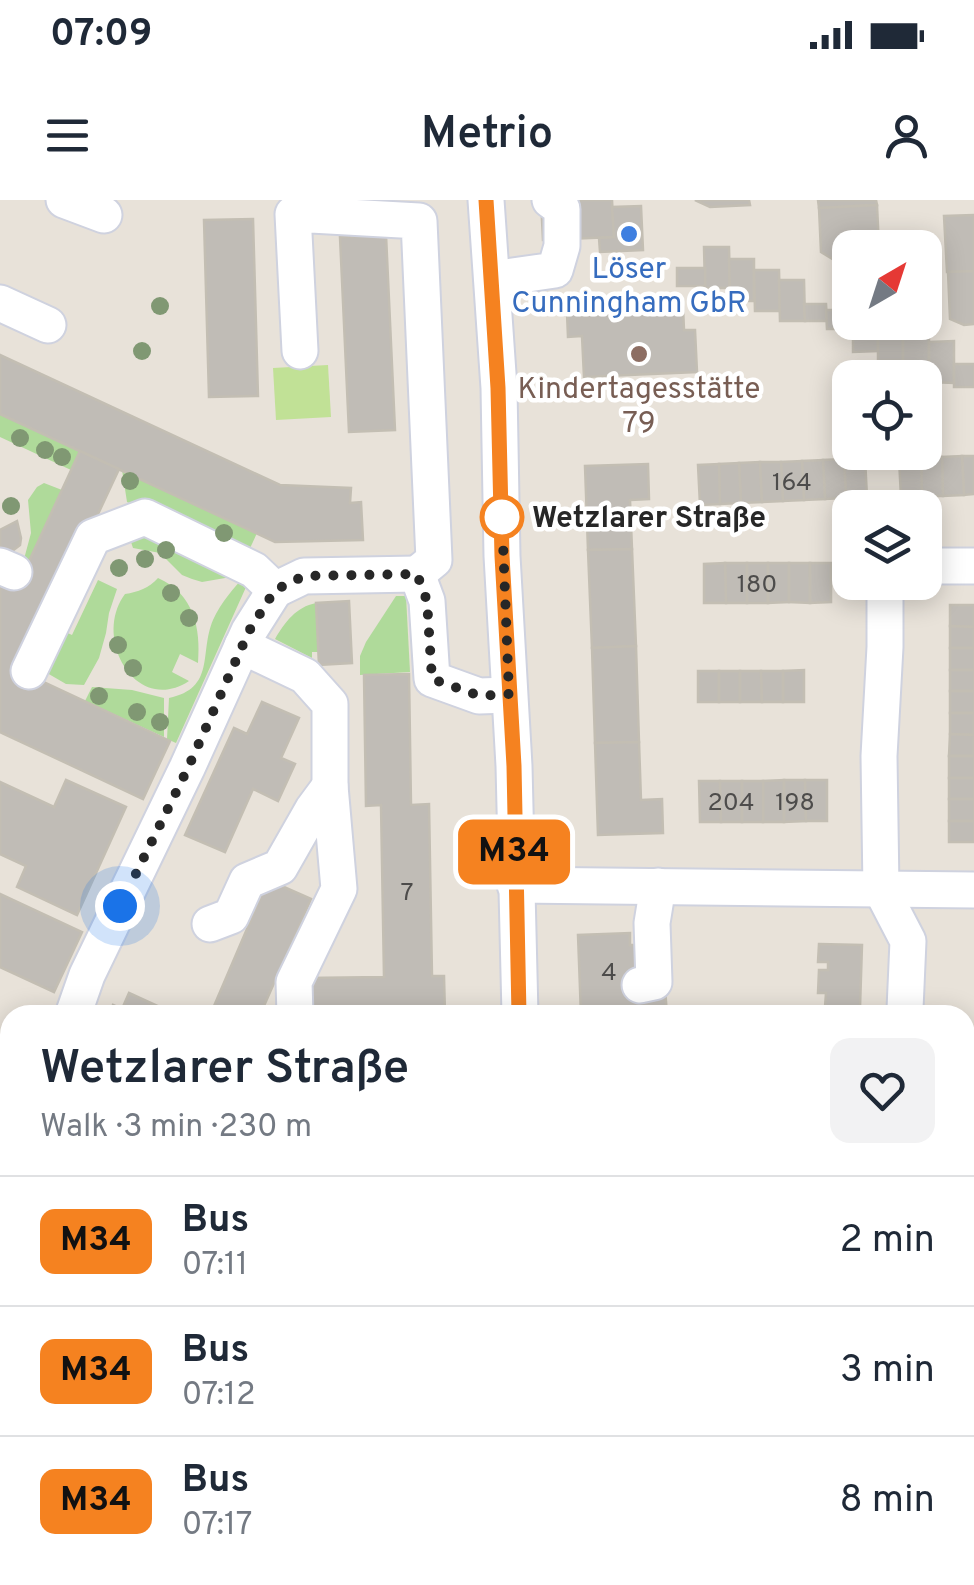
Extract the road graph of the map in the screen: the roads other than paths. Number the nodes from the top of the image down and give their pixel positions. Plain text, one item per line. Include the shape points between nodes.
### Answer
1 (64, 200) edge
2 (452, 200) edge
3 (550, 200) edge
4 (486, 201) edge
5 (104, 214) dead end
6 (492, 278) junction
7 (0, 302) edge
8 (48, 325) dead end
9 (300, 351) dead end
10 (942, 566) edge
11 (974, 566) edge
12 (417, 574) junction
13 (275, 590) junction
14 (885, 600) edge
15 (242, 646) junction
16 (29, 671) dead end
17 (509, 694) junction
18 (330, 786) junction
19 (515, 885) junction
20 (658, 886) junction
21 (882, 889) junction
22 (974, 890) edge
23 (210, 924) dead end
24 (640, 985) dead end
25 (76, 1005) edge
26 (295, 1005) edge
27 (520, 1005) edge
28 (906, 1005) edge

1 - 5 street
2 - 4 street
3 - 6 street via 562,209 555,270
4 - 6 street
6 - 17 street
7 - 8 street
9 - 12 street via 293,214 419,221 434,560
10 - 11 street
12 - 13 street via 304,576
12 - 17 street via 427,601 432,679 480,696
13 - 15 street
13 - 16 street via 254,570 145,516 93,537
14 - 21 street
15 - 18 street via 304,676 330,704
15 - 25 street
17 - 19 street
18 - 23 street via 280,866 248,881 231,916
18 - 26 street via 339,889 294,982
19 - 20 street
19 - 27 street
20 - 21 street
20 - 24 street via 654,982
21 - 22 street
21 - 28 street via 908,940

